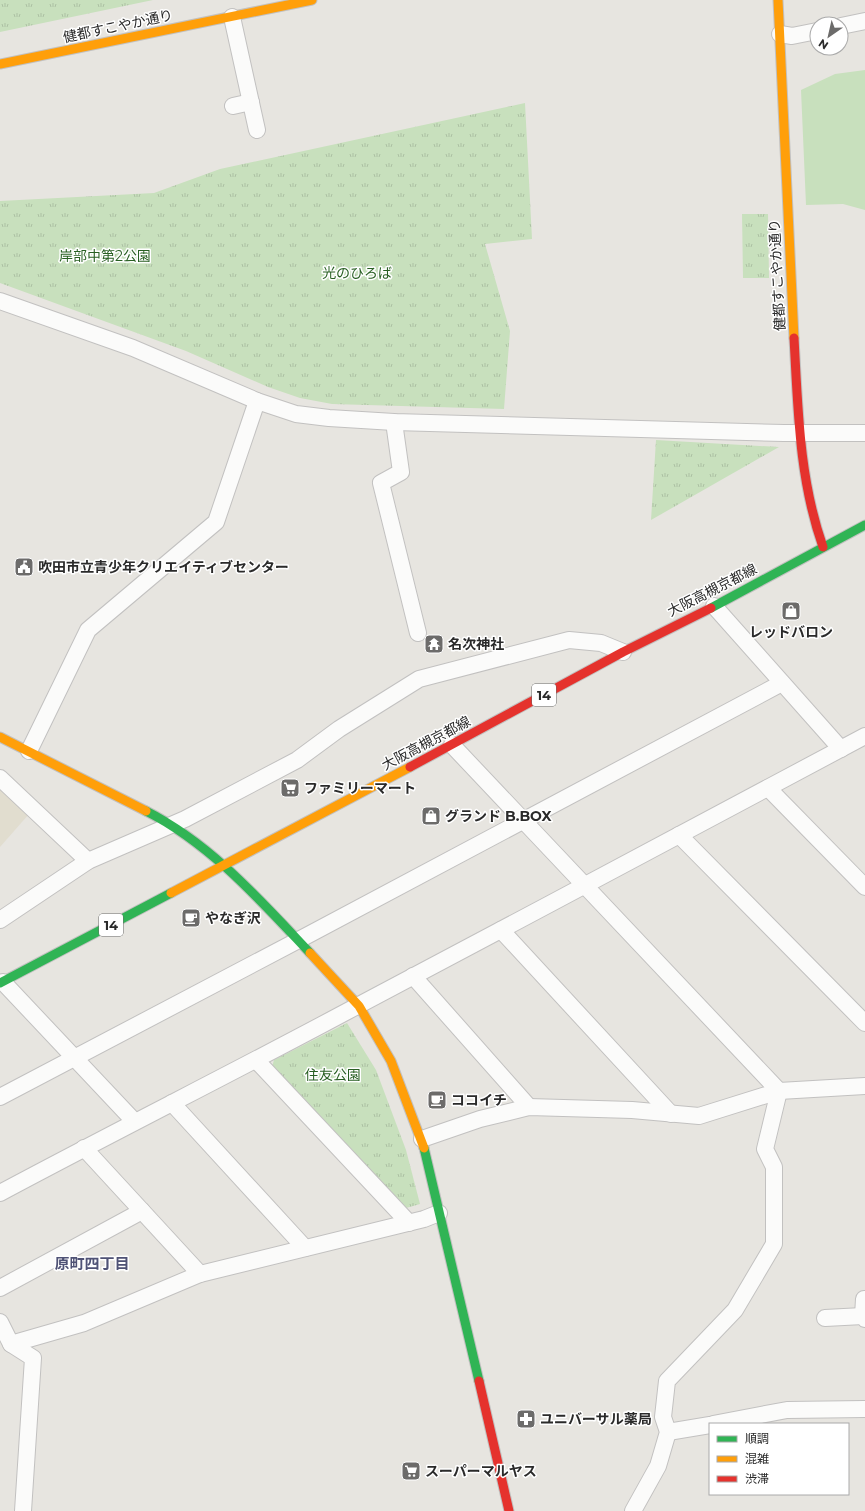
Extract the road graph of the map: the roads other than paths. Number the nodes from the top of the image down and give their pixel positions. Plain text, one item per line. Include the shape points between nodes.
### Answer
1 (312, 0) edge
2 (778, 0) edge
3 (232, 17) junction
4 (865, 21) edge
5 (849, 24) edge
6 (809, 33) edge
7 (780, 34) junction
8 (0, 64) edge
9 (251, 102) junction
10 (233, 106) dead end
11 (257, 130) dead end
12 (0, 301) edge
13 (256, 401) junction
14 (394, 422) junction
15 (799, 433) junction
16 (865, 433) edge
17 (865, 525) edge
18 (823, 547) junction
19 (714, 606) junction
20 (418, 633) dead end
21 (623, 652) junction
22 (782, 683) junction
23 (865, 736) edge
24 (0, 737) edge
25 (452, 745) junction
26 (841, 749) junction
27 (30, 751) junction
28 (0, 778) edge
29 (768, 788) junction
30 (525, 820) junction
31 (172, 824) junction
32 (679, 835) junction
33 (88, 861) junction
34 (222, 865) junction
35 (584, 884) junction
36 (865, 887) edge
37 (0, 920) edge
38 (501, 930) junction
39 (298, 941) junction
40 (413, 976) junction
41 (2, 983) edge
42 (358, 1006) junction
43 (865, 1022) edge
44 (73, 1058) junction
45 (256, 1060) junction
46 (865, 1086) edge
47 (779, 1091) junction
48 (0, 1097) edge
49 (172, 1103) junction
50 (530, 1108) junction
51 (671, 1114) junction
52 (134, 1121) junction
53 (422, 1139) junction
54 (84, 1148) junction
55 (0, 1193) edge
56 (142, 1211) junction
57 (440, 1214) junction
58 (409, 1223) junction
59 (305, 1248) junction
60 (200, 1274) junction
61 (0, 1288) edge
62 (864, 1299) dead end
63 (864, 1317) edge
64 (825, 1318) dead end
65 (0, 1322) edge
66 (11, 1344) junction
67 (865, 1409) edge
68 (718, 1423) edge
69 (709, 1425) edge
70 (668, 1432) junction
71 (22, 1511) edge
72 (509, 1511) edge
73 (633, 1511) edge

1 - 3 street, 健都すこやか通り
2 - 7 street, 健都すこやか通り
3 - 8 street, 健都すこやか通り
3 - 9 street
4 - 5 street
6 - 7 street via 792,36
7 - 15 street, 健都すこやか通り
9 - 10 street
9 - 11 street
12 - 13 street via 133,348
13 - 14 street via 296,414
13 - 27 street via 216,522 88,630
14 - 15 street
14 - 20 street via 401,472 381,484
15 - 16 street
15 - 18 street, 健都すこやか通り via 811,516
17 - 18 street, 大阪高槻京都線 / 14
18 - 19 street, 大阪高槻京都線 / 14
19 - 21 street, 大阪高槻京都線 / 14
19 - 22 street
21 - 25 street, 大阪高槻京都線 / 14
21 - 31 street via 601,643 569,640 419,679 339,729 297,760
22 - 26 street
22 - 30 street
23 - 26 street
24 - 27 street
25 - 30 street
25 - 34 street, 大阪高槻京都線 / 14
26 - 29 street
27 - 31 street
28 - 33 street
29 - 32 street
29 - 36 street
30 - 35 street
30 - 39 street
31 - 33 street
31 - 34 street
32 - 35 street
32 - 43 street
33 - 37 street
34 - 39 street via 245,883
34 - 41 street, 大阪高槻京都線 / 14
35 - 38 street
35 - 47 street
38 - 40 street
38 - 51 street
39 - 42 street
39 - 44 street
40 - 42 street
40 - 50 street
41 - 44 street
42 - 45 street
42 - 53 street via 391,1061
44 - 48 street
44 - 52 street
45 - 49 street
45 - 58 street
46 - 47 street
47 - 51 street via 699,1116
47 - 70 street via 765,1149 774,1167 774,1244 735,1310 667,1380 663,1417
49 - 52 street
49 - 59 street
50 - 51 street via 632,1110
50 - 53 street via 480,1119
52 - 54 street
53 - 57 street
54 - 55 street
54 - 56 street
56 - 60 street
56 - 61 street
57 - 58 street
57 - 72 street
58 - 59 street
59 - 60 street
60 - 66 street via 84,1322
62 - 63 street
63 - 64 street
65 - 66 street
66 - 71 street via 33,1358
67 - 68 street via 787,1410
69 - 70 street
70 - 73 street via 658,1466

